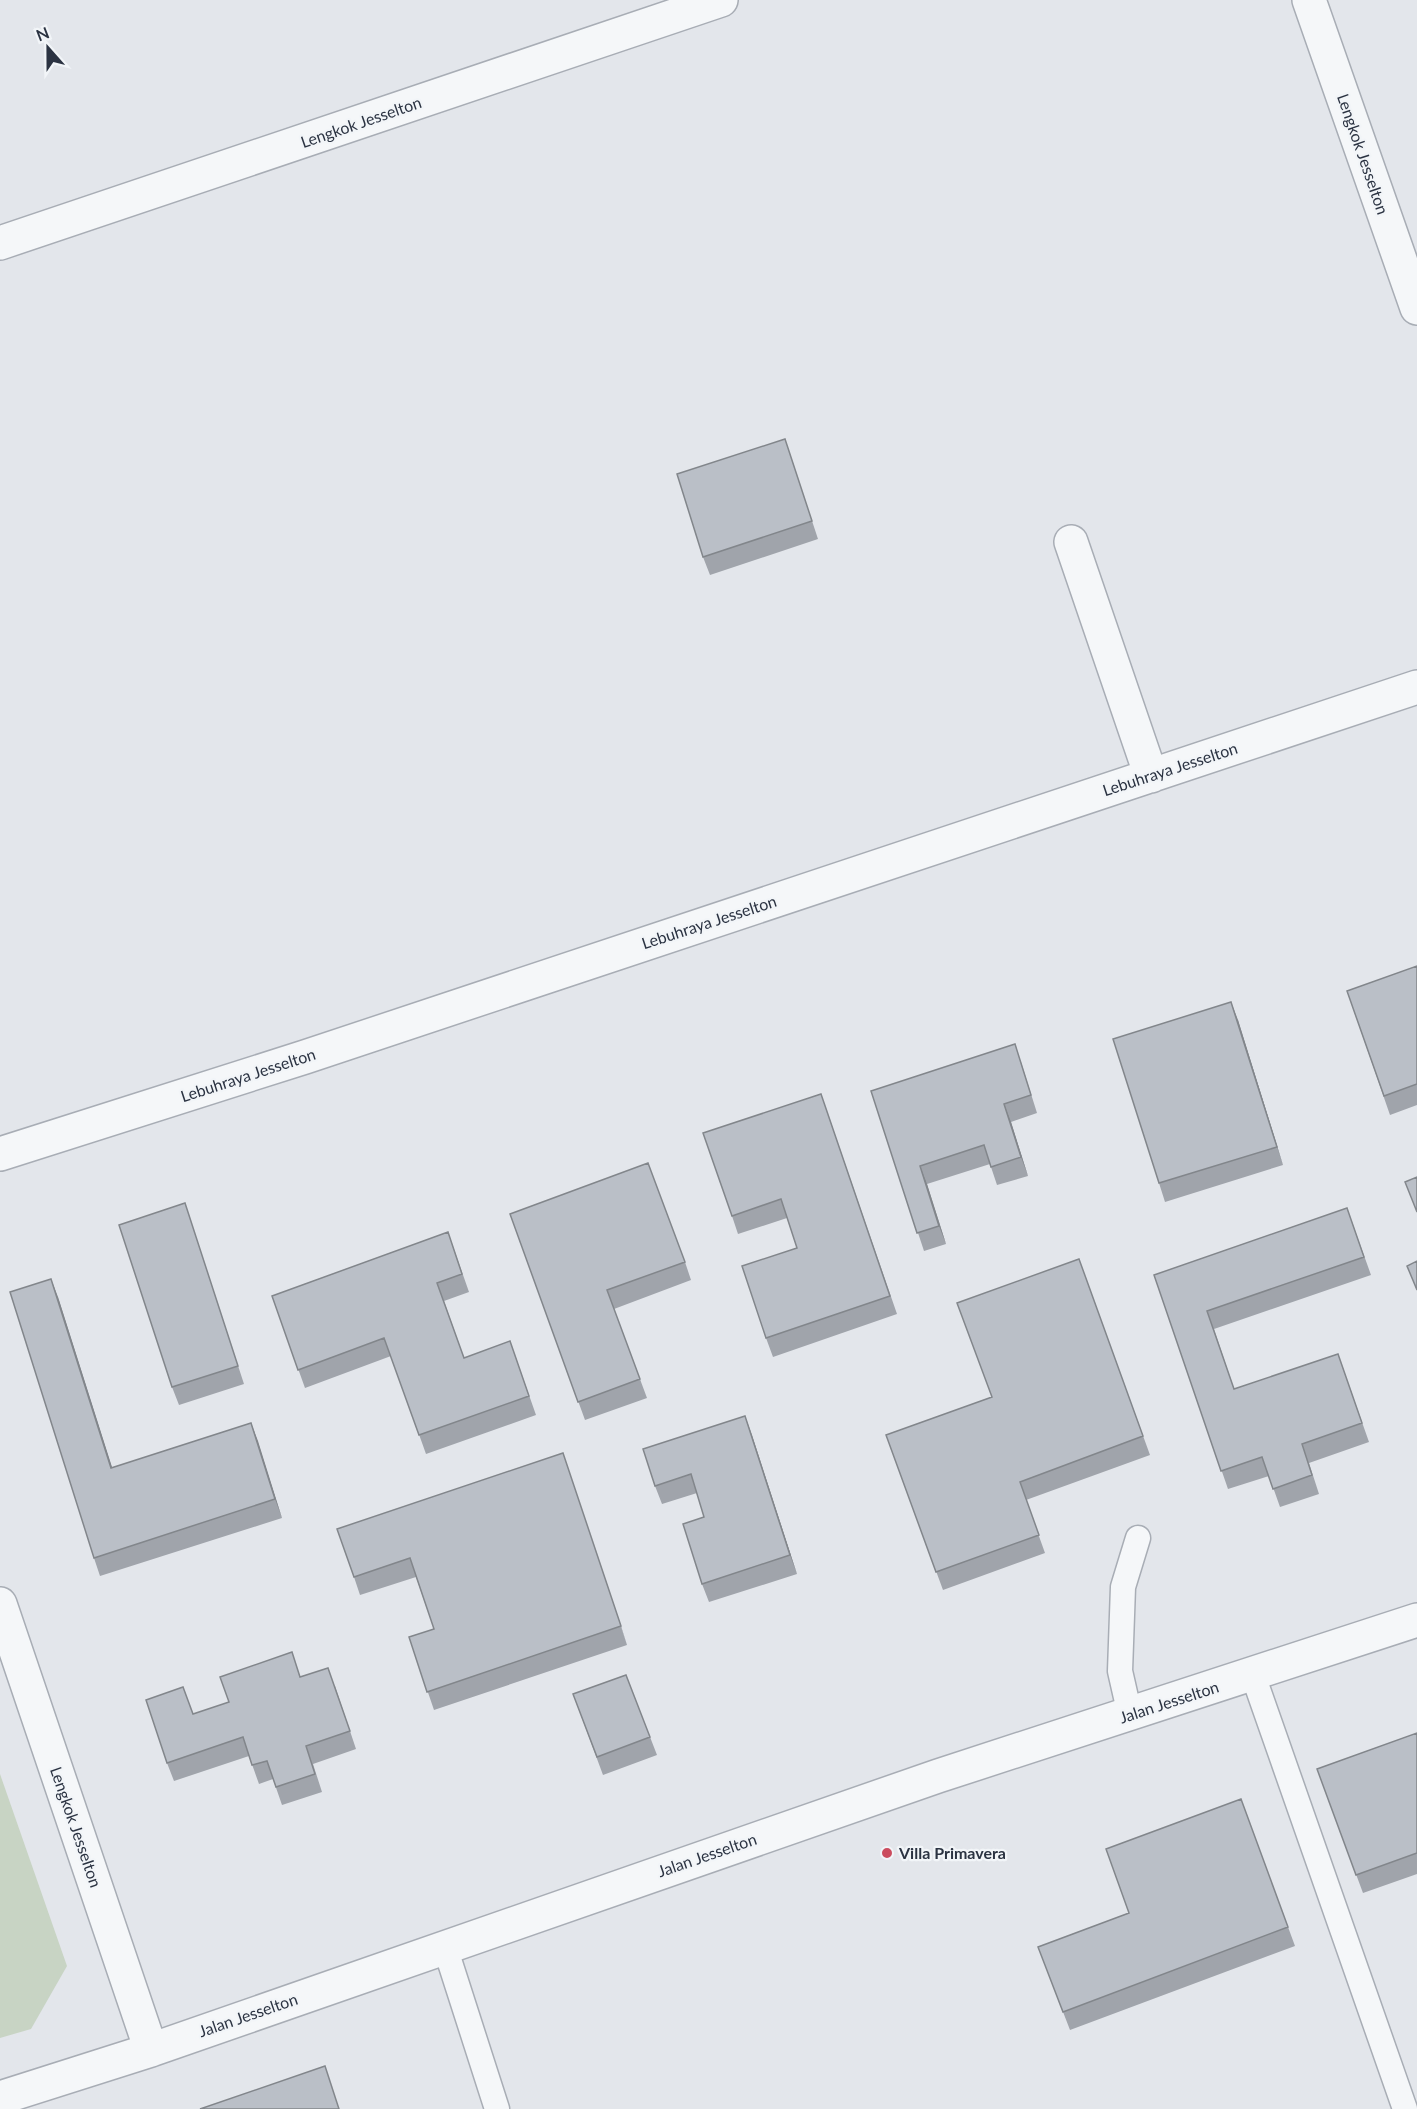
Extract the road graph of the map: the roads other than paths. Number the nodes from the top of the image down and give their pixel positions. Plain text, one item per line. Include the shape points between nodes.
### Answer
1 (721, 0) edge
2 (1309, 0) edge
3 (0, 243) edge
4 (1417, 308) edge
5 (1071, 542) dead end
6 (1417, 687) edge
7 (1151, 776) junction
8 (0, 1154) edge
9 (1138, 1538) dead end
10 (0, 1604) edge
11 (1417, 1620) edge
12 (1253, 1675) junction
13 (1130, 1715) junction
14 (445, 1947) junction
15 (151, 2049) junction
16 (0, 2098) edge
17 (497, 2109) edge
18 (1405, 2109) edge

1 - 3 street, Lengkok Jesselton
2 - 4 street, Lengkok Jesselton
5 - 7 street
6 - 7 street, Lebuhraya Jesselton
7 - 8 street, Lebuhraya Jesselton via 147,1109
9 - 13 lane via 1123,1587 1120,1671
10 - 15 street, Lengkok Jesselton
11 - 12 street, Jalan Jesselton
12 - 13 street, Jalan Jesselton
12 - 18 lane
13 - 14 street, Jalan Jesselton via 938,1776
14 - 15 street, Jalan Jesselton
14 - 17 lane
15 - 16 street, Jalan Jesselton

